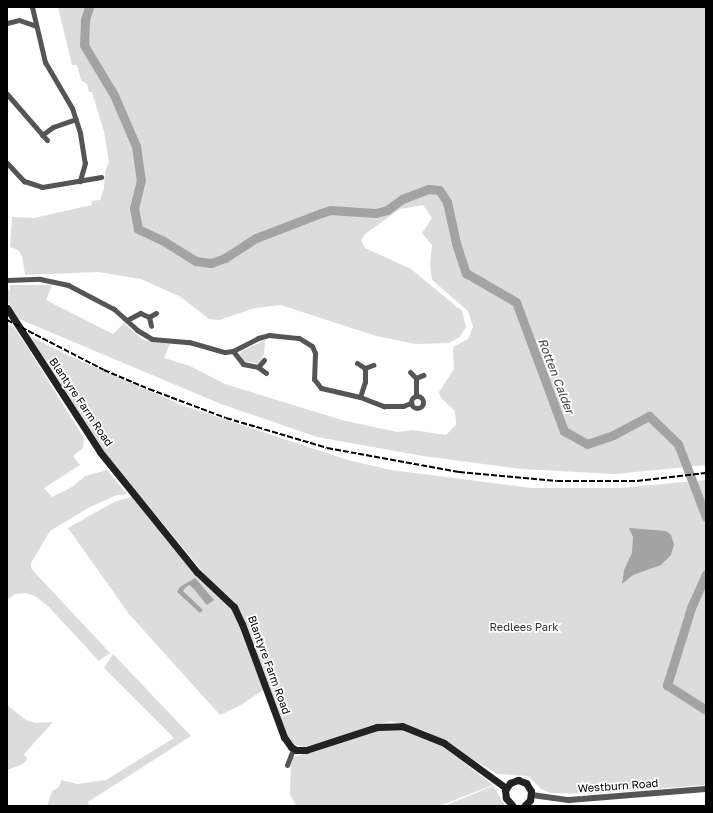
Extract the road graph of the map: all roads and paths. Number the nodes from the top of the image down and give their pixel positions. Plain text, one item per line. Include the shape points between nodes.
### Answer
1 (32, 7) edge
2 (7, 23) edge
3 (36, 26) junction
4 (7, 94) edge
5 (76, 119) junction
6 (42, 135) junction
7 (47, 140) dead end
8 (7, 163) edge
9 (101, 177) dead end
10 (80, 181) junction
11 (7, 280) edge
12 (7, 308) edge
13 (156, 313) dead end
14 (149, 317) junction
15 (127, 320) junction
16 (151, 326) dead end
17 (233, 351) junction
18 (264, 360) dead end
19 (357, 363) dead end
20 (373, 365) dead end
21 (258, 367) junction
22 (365, 368) junction
23 (410, 372) dead end
24 (266, 373) dead end
25 (423, 375) dead end
26 (416, 378) junction
27 (416, 396) junction
28 (360, 397) junction
29 (411, 403) junction
30 (293, 749) junction
31 (287, 765) dead end
32 (506, 788) junction
33 (706, 789) edge
34 (532, 795) junction
35 (513, 806) edge
36 (524, 806) edge

1 - 3 street
2 - 3 street via 25,21
3 - 5 street via 45,62
4 - 6 street
5 - 6 street via 53,127
5 - 10 street via 85,163
6 - 7 street
8 - 10 street via 24,181 36,186 48,188
9 - 10 street
11 - 15 street via 40,279 68,285 114,309
12 - 30 main road, Blantyre Farm Road via 100,452 197,572 234,607 284,737
13 - 14 street
14 - 15 street via 140,313
14 - 16 street
15 - 17 street via 137,330 152,338 189,342 217,351
17 - 21 street via 243,364
17 - 28 street via 269,335 299,338 312,346 315,353 316,385 332,392
18 - 21 street
19 - 22 street
20 - 22 street
21 - 24 street
22 - 28 street via 365,382
23 - 26 street
25 - 26 street
26 - 27 street
27 - 29 street
27 - 29 street via 422,398 422,406 414,408
28 - 29 street via 384,406
30 - 31 street
30 - 32 main road via 306,750 381,726 402,726 444,743
32 - 34 main road via 514,781 522,781 530,786
32 - 35 main road via 506,798
33 - 34 street, Westburn Road via 569,800
34 - 36 main road

